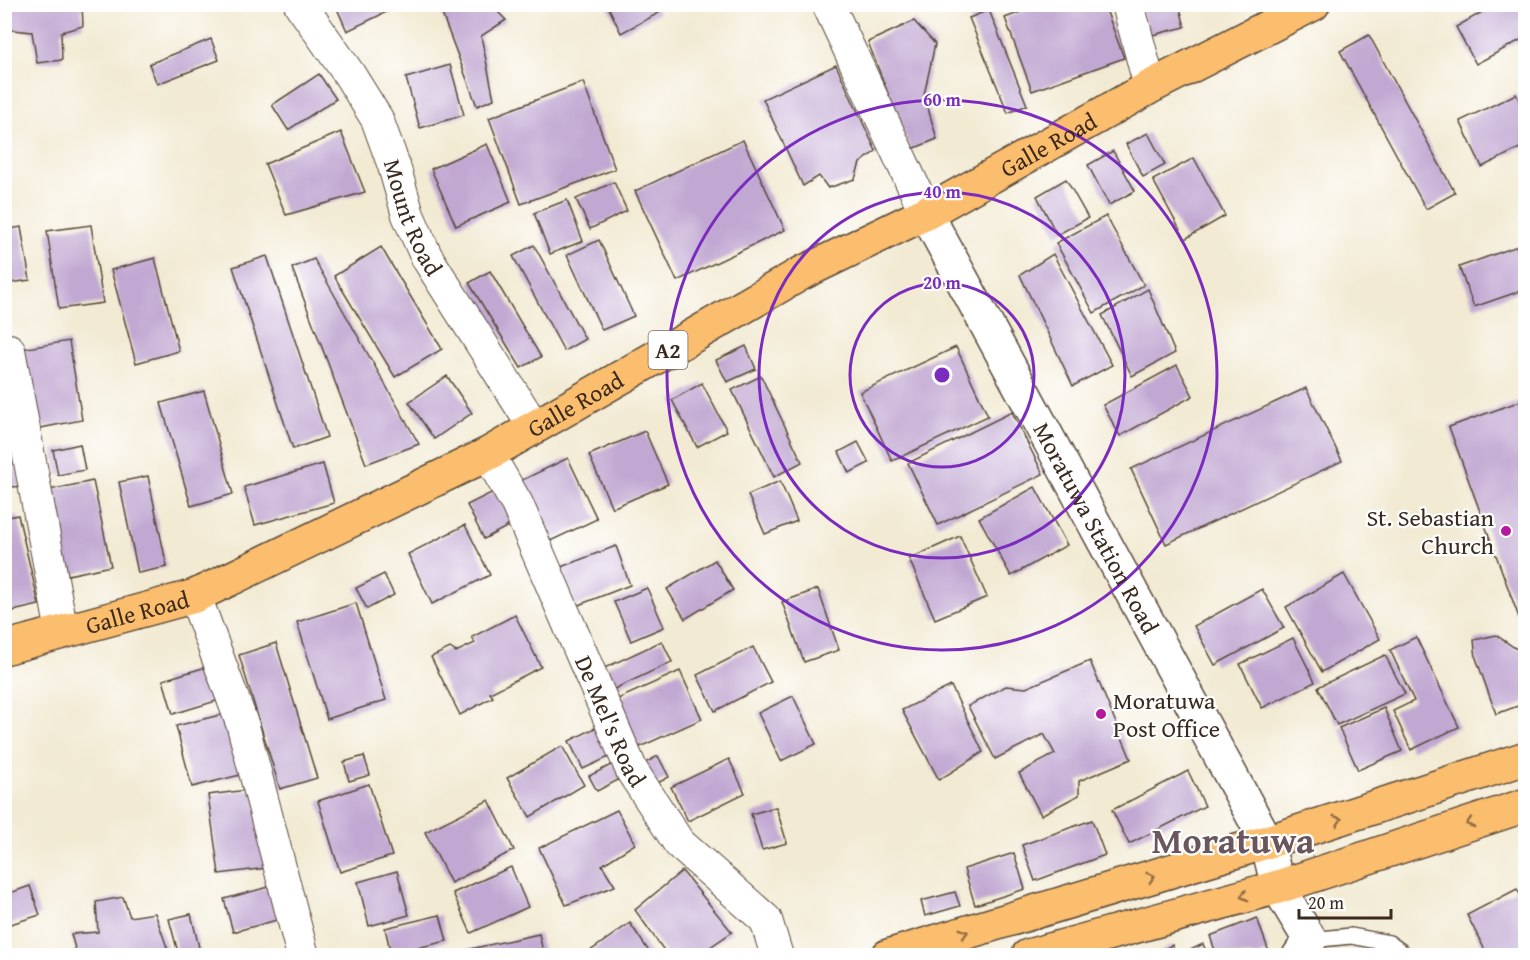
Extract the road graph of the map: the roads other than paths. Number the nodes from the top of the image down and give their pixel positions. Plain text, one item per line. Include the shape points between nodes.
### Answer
1 (300, 4) edge
2 (828, 4) edge
3 (1128, 4) edge
4 (1313, 4) edge
5 (1150, 87) junction
6 (926, 213) junction
7 (9, 350) dead end
8 (534, 427) junction
9 (488, 454) junction
10 (195, 596) junction
11 (62, 632) junction
12 (4, 648) edge
13 (1526, 758) edge
14 (1526, 805) edge
15 (1267, 842) junction
16 (1278, 887) junction
17 (1304, 948) edge
18 (303, 956) edge
19 (777, 956) edge
20 (888, 956) edge
21 (1028, 956) edge
22 (1407, 956) edge

1 - 8 street, Mount Road via 377,119 408,215 426,256
2 - 6 street
3 - 5 street
4 - 5 main road, Galle Road / A2
5 - 6 main road, Galle Road / A2
6 - 8 main road, Galle Road / A2 via 802,273
6 - 15 street, Moratuwa Station Road
7 - 11 street
8 - 9 main road, Galle Road / A2
9 - 10 main road, Galle Road / A2
9 - 19 street, De Mel's Road via 517,504 632,771 680,843 765,920
10 - 11 main road, Galle Road / A2
10 - 18 street via 243,726
11 - 12 main road, Galle Road / A2
15 -> 13 main road
14 -> 16 main road
15 - 16 street, Moratuwa Station Road
20 -> 15 main road
16 - 17 street, Moratuwa Station Road
16 -> 21 main road
17 - 22 lane via 1351,936 1389,943

